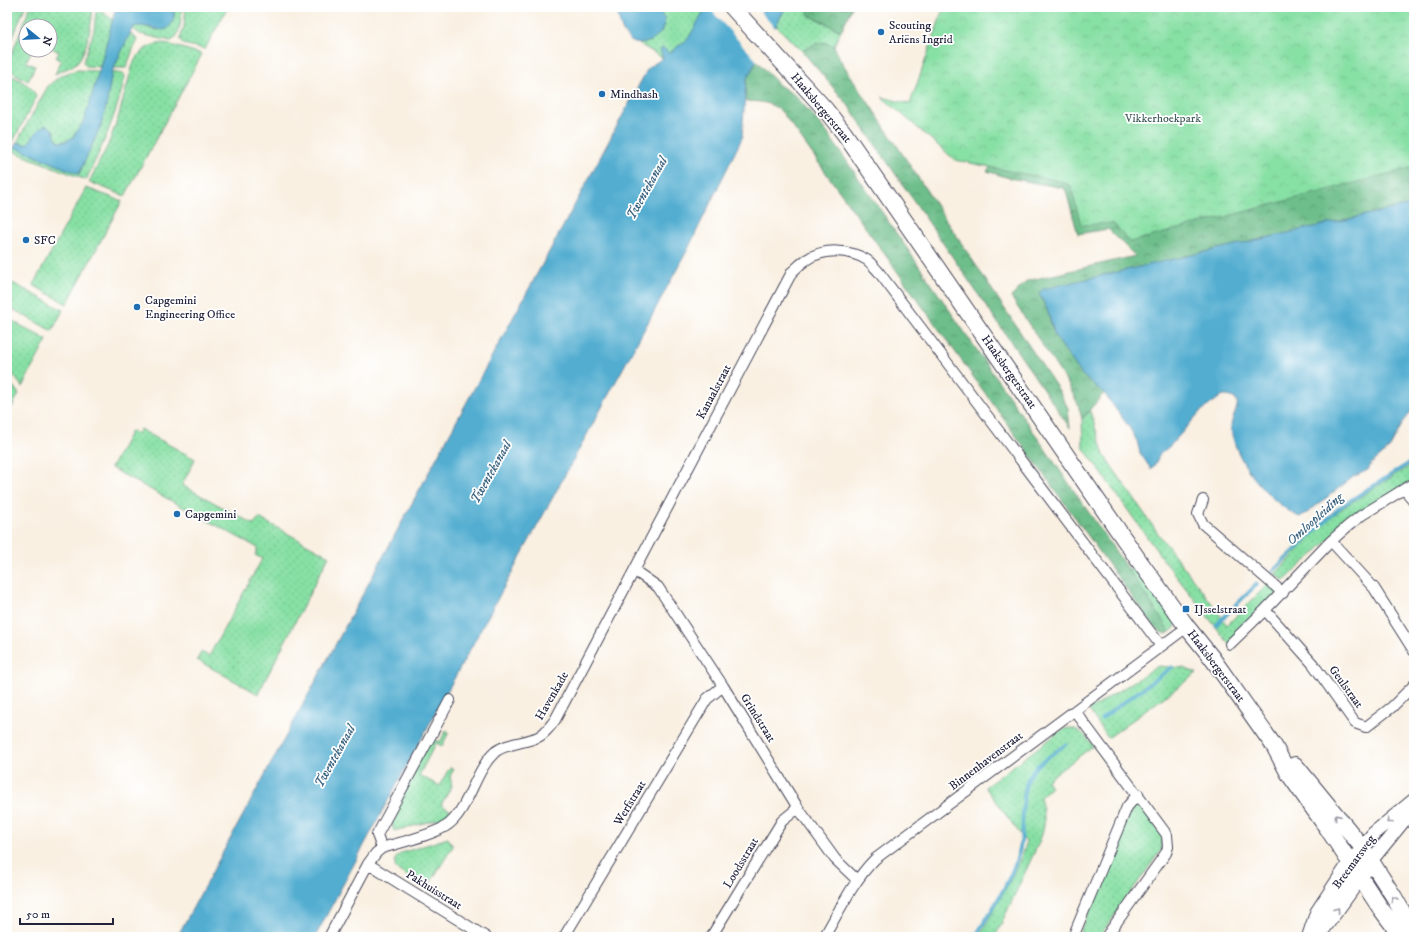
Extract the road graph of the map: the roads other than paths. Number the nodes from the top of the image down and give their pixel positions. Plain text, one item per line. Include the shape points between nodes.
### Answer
1 (732, 7) edge
2 (1414, 484) edge
3 (1404, 489) junction
4 (1203, 500) dead end
5 (1414, 501) edge
6 (1331, 541) junction
7 (635, 571) junction
8 (1283, 593) junction
9 (1265, 610) junction
10 (1187, 627) junction
11 (1230, 644) dead end
12 (1161, 646) junction
13 (1414, 652) edge
14 (1414, 685) edge
15 (723, 686) junction
16 (450, 700) dead end
17 (1075, 710) junction
18 (1274, 746) junction
19 (1138, 794) junction
20 (1414, 800) edge
21 (798, 808) junction
22 (1414, 808) edge
23 (1362, 847) junction
24 (382, 848) junction
25 (1370, 862) junction
26 (368, 864) junction
27 (1351, 864) junction
28 (1360, 878) junction
29 (857, 880) junction
30 (1414, 933) edge
31 (329, 937) edge
32 (485, 937) edge
33 (564, 937) edge
34 (711, 937) edge
35 (824, 937) edge
36 (1073, 937) edge
37 (1106, 937) edge
38 (1310, 937) edge
39 (1316, 937) edge
40 (1407, 937) edge

1 - 10 main road, Haaksbergerstraat via 844,133
2 - 3 street
3 - 5 street
3 - 6 street via 1362,515
4 - 8 street via 1198,514 1203,524
6 - 8 street
6 - 13 street via 1374,588
7 - 12 street, Kanaalstraat via 792,272 807,259 837,250 867,260 878,271
7 - 15 street, Grindstraat via 658,587
7 - 24 street, Havenkade via 547,731 539,737 496,751 487,760 458,814 449,824 440,830
8 - 9 street
9 - 11 street
9 - 14 street, Geulstraat via 1313,664 1355,723 1366,727 1392,707
10 - 12 street, Binnenhavenstraat
10 - 18 main road, Haaksbergerstraat
12 - 17 street, Binnenhavenstraat
15 - 21 street, Grindstraat
15 - 33 street, Werfstraat via 708,699
16 - 24 street via 377,835
17 - 19 street
17 - 29 street, Binnenhavenstraat via 875,859
23 -> 18 main road, Haaksbergerstraat via 1294,763
18 - 27 main road, Haaksbergerstraat via 1289,774
19 - 36 street via 1127,806
19 - 37 street via 1167,835 1168,847
20 -> 23 street, Breemarsweg via 1374,833
21 - 29 street, Grindstraat via 835,858
21 - 34 street, Loodsstraat via 782,821
22 - 25 street, Breemarsweg
23 - 25 main road, Haaksbergerstraat
23 - 27 main road, Breemarsweg
24 - 26 street
25 - 28 main road, Breemarsweg
30 -> 25 main road, Haaksbergerstraat
26 - 31 street
26 - 32 street, Pakhuisstraat
27 - 28 main road, Haaksbergerstraat
27 - 38 main road, Breemarsweg via 1318,913
39 -> 28 main road, Breemarsweg
28 - 40 main road, Haaksbergerstraat via 1393,925
29 - 35 street, Binnenhavenstraat

